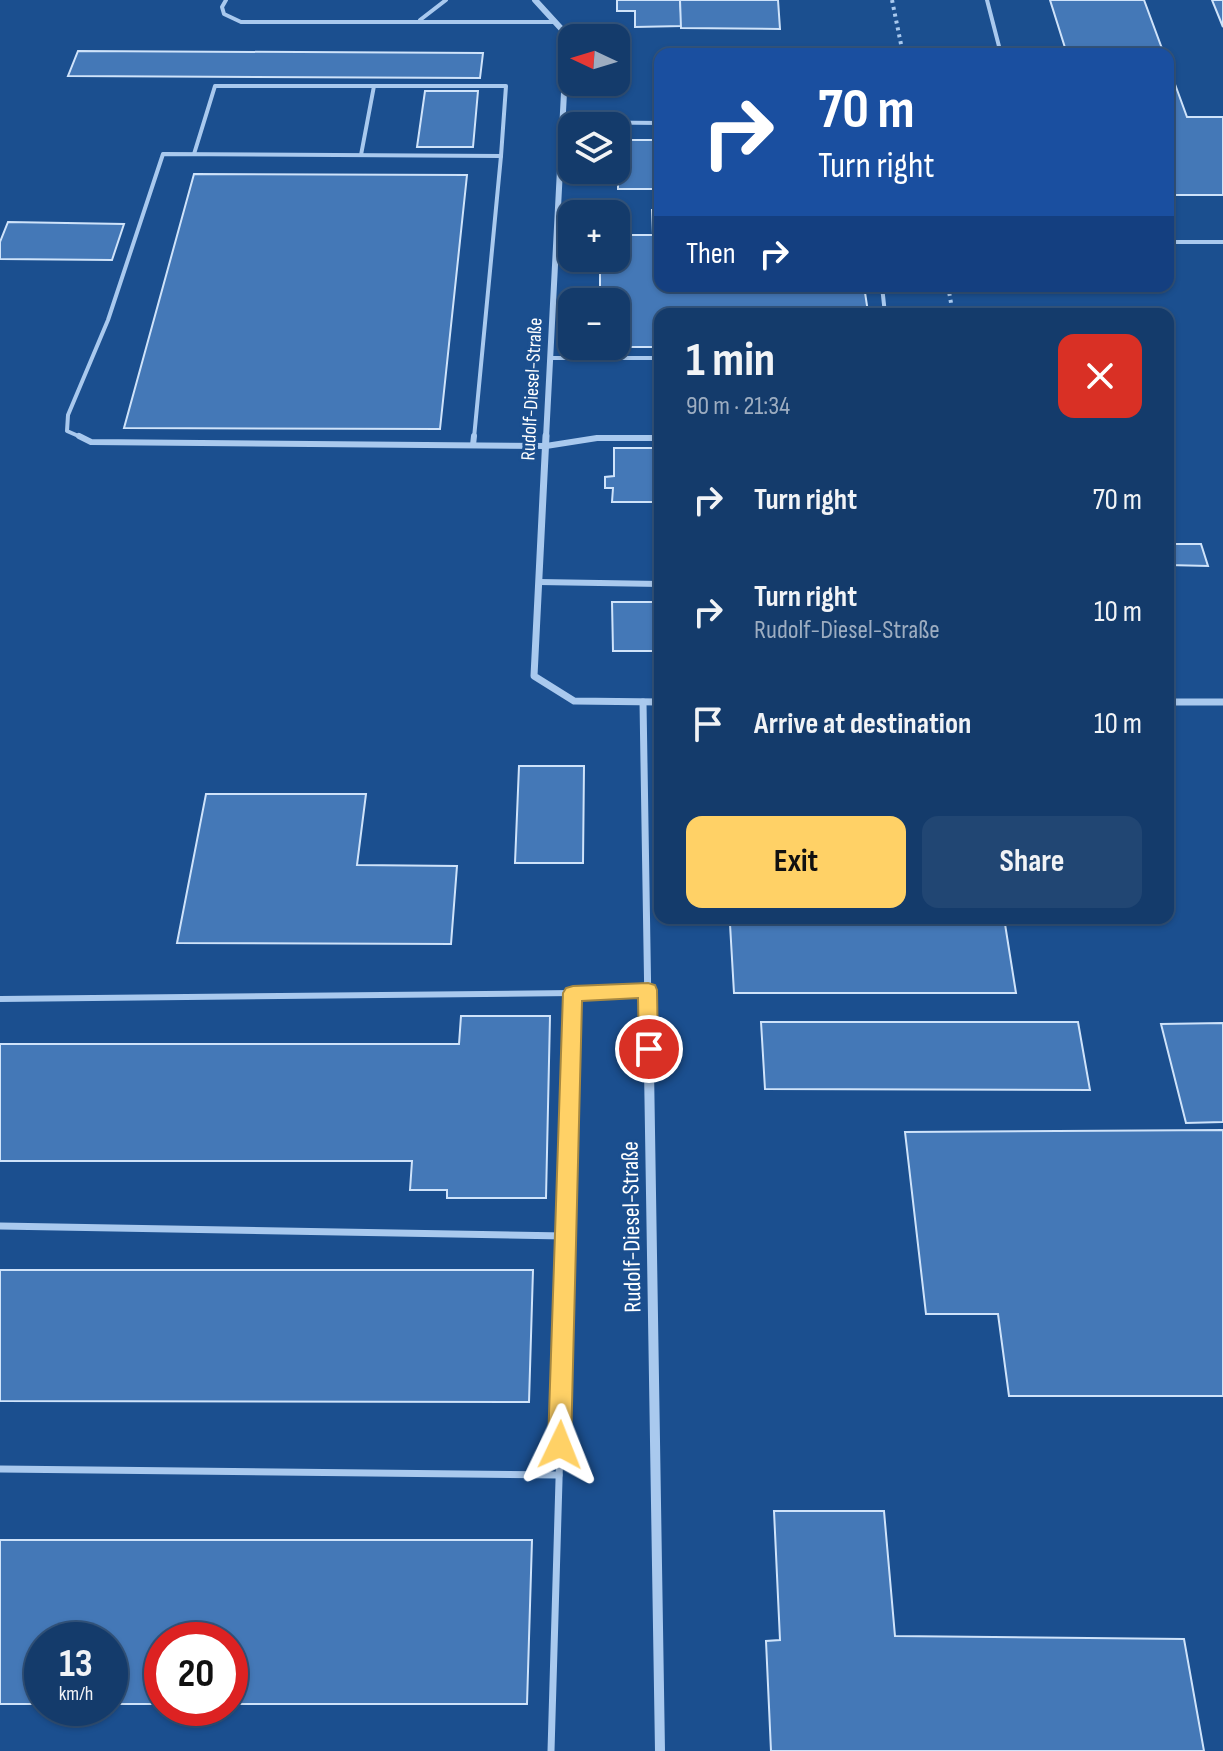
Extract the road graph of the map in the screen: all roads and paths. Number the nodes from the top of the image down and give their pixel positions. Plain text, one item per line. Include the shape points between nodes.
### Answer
1 (226, 0) edge
2 (446, 0) edge
3 (535, 0) edge
4 (892, 0) edge
5 (987, 0) edge
6 (416, 22) junction
7 (555, 22) junction
8 (902, 48) edge
9 (999, 48) edge
10 (374, 86) junction
11 (563, 112) edge
12 (630, 123) edge
13 (654, 123) edge
14 (194, 154) junction
15 (361, 155) junction
16 (501, 156) junction
17 (560, 184) edge
18 (1174, 242) edge
19 (1223, 242) edge
20 (550, 358) junction
21 (654, 358) edge
22 (654, 438) edge
23 (473, 445) junction
24 (546, 446) junction
25 (539, 582) junction
26 (654, 584) edge
27 (643, 702) junction
28 (654, 702) edge
29 (1174, 702) edge
30 (1223, 702) edge
31 (648, 990) junction
32 (573, 993) junction
33 (0, 999) edge
34 (0, 1226) edge
35 (565, 1236) junction
36 (0, 1469) edge
37 (559, 1475) junction
38 (551, 1751) edge
39 (660, 1751) edge

1 - 6 lane via 224,14 241,22
2 - 6 lane
3 - 7 street, Rudolf-Diesel-Straße
4 - 8 path
5 - 9 lane
6 - 7 lane
7 - 11 street, Rudolf-Diesel-Straße via 567,35
10 - 14 lane via 215,86
10 - 15 lane
10 - 16 lane via 506,86
12 - 13 lane
14 - 15 lane
14 - 23 lane via 163,154 108,320 68,415 67,431 91,442
15 - 16 lane
16 - 23 lane
17 - 20 street, Rudolf-Diesel-Straße
18 - 19 lane
20 - 21 lane
20 - 24 street, Rudolf-Diesel-Straße
22 - 24 lane via 597,438
23 - 24 lane
24 - 25 street, Rudolf-Diesel-Straße
25 - 26 lane
25 - 27 street, Rudolf-Diesel-Straße via 534,676 574,701
27 - 28 street, Rudolf-Diesel-Straße
27 - 31 street, Rudolf-Diesel-Straße
29 - 30 street
31 - 32 lane
31 - 39 street, Rudolf-Diesel-Straße
32 - 33 lane
32 - 35 lane
34 - 35 lane
35 - 37 lane
36 - 37 lane
37 - 38 lane

